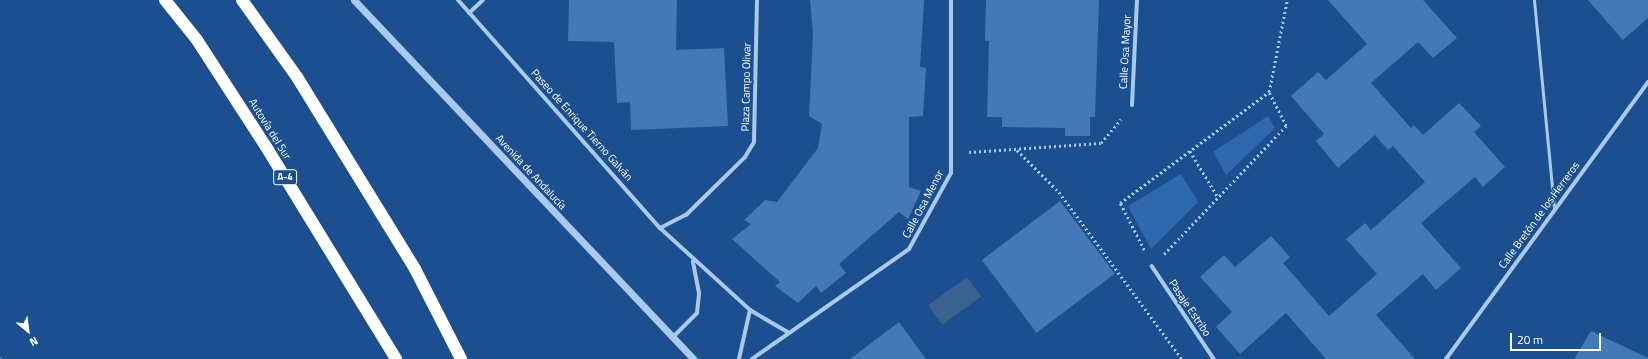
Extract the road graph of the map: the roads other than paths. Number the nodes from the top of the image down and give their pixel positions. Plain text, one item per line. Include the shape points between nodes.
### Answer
1 (165, 0) edge
2 (242, 0) edge
3 (354, 0) edge
4 (458, 0) edge
5 (483, 0) edge
6 (757, 0) edge
7 (951, 0) edge
8 (1137, 0) edge
9 (1534, 0) edge
10 (469, 13) junction
11 (1648, 82) edge
12 (1132, 105) road end
13 (1554, 208) junction
14 (660, 228) junction
15 (693, 262) junction
16 (1152, 266) road end
17 (750, 310) junction
18 (789, 333) junction
19 (672, 338) junction
20 (396, 359) edge
21 (461, 359) edge
22 (694, 359) edge
23 (739, 359) edge
24 (752, 359) edge
25 (1214, 359) edge
26 (1446, 359) edge

1 - 20 highway, Autovía del Sur / A-4 via 198,40 266,145
2 - 21 highway via 297,77 415,269
3 - 19 street, Avenida de Andalucía
4 - 10 street, Paseo de Enrique Tierno Galván
5 - 10 street
6 - 14 street, Plaza Campo Olivar via 754,142 745,157 686,215
7 - 18 street, Calle Osa Menor via 951,172 909,249
8 - 12 street, Calle Osa Mayor
9 - 13 lane
10 - 14 street, Paseo de Enrique Tierno Galván
11 - 13 street, Calle Bretón de los Herreros
13 - 26 street, Calle Bretón de los Herreros
14 - 15 street, Paseo de Enrique Tierno Galván
15 - 17 street, Paseo de Enrique Tierno Galván
15 - 19 street via 699,293 697,313
16 - 25 street, Pasaje Estribo
17 - 18 street
17 - 23 street
18 - 24 street, Calle Osa Menor
19 - 22 street, Avenida de Andalucía

